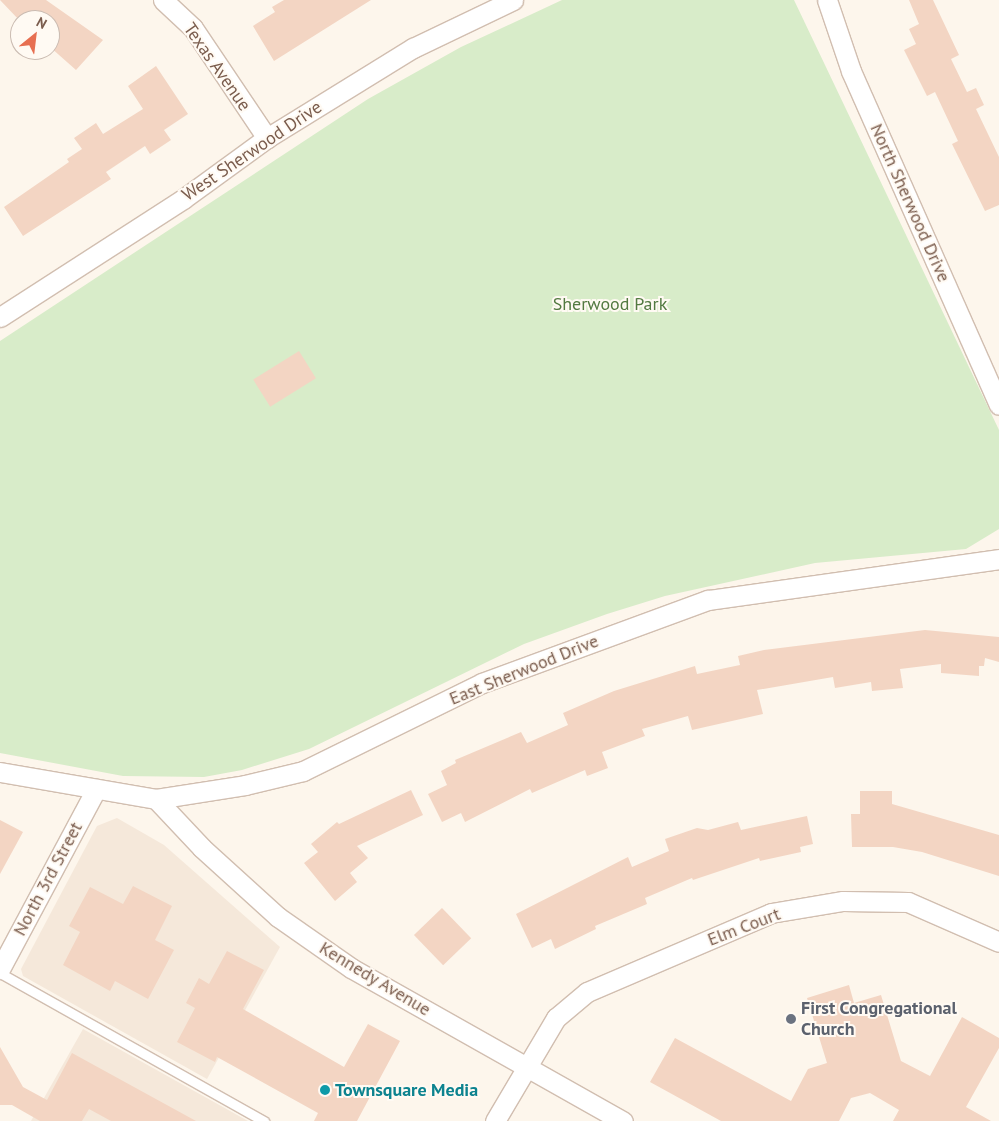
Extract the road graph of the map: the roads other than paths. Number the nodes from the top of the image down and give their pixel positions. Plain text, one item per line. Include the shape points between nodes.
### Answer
1 (163, 0) edge
2 (513, 0) edge
3 (827, 0) edge
4 (267, 138) junction
5 (0, 317) edge
6 (999, 404) edge
7 (999, 559) edge
8 (0, 772) edge
9 (96, 789) junction
10 (156, 799) junction
11 (999, 942) edge
12 (0, 971) edge
13 (526, 1066) junction
14 (264, 1121) edge
15 (495, 1121) edge
16 (623, 1121) edge

1 - 4 street, Texas Avenue via 193,28
2 - 4 street, West Sherwood Drive via 413,48
3 - 6 street, North Sherwood Drive via 851,71
4 - 5 street, West Sherwood Drive via 183,199
7 - 10 street, East Sherwood Drive via 708,600 482,683 303,771 245,785
8 - 9 street, East Sherwood Drive
9 - 10 street, East Sherwood Drive
9 - 12 street, North 3rd Street
10 - 13 street, Kennedy Avenue via 202,848 278,917 350,968
11 - 13 street, Elm Court via 908,902 843,901 771,914 586,992 556,1018
12 - 14 lane
13 - 15 street, Elm Court
13 - 16 street, Kennedy Avenue

